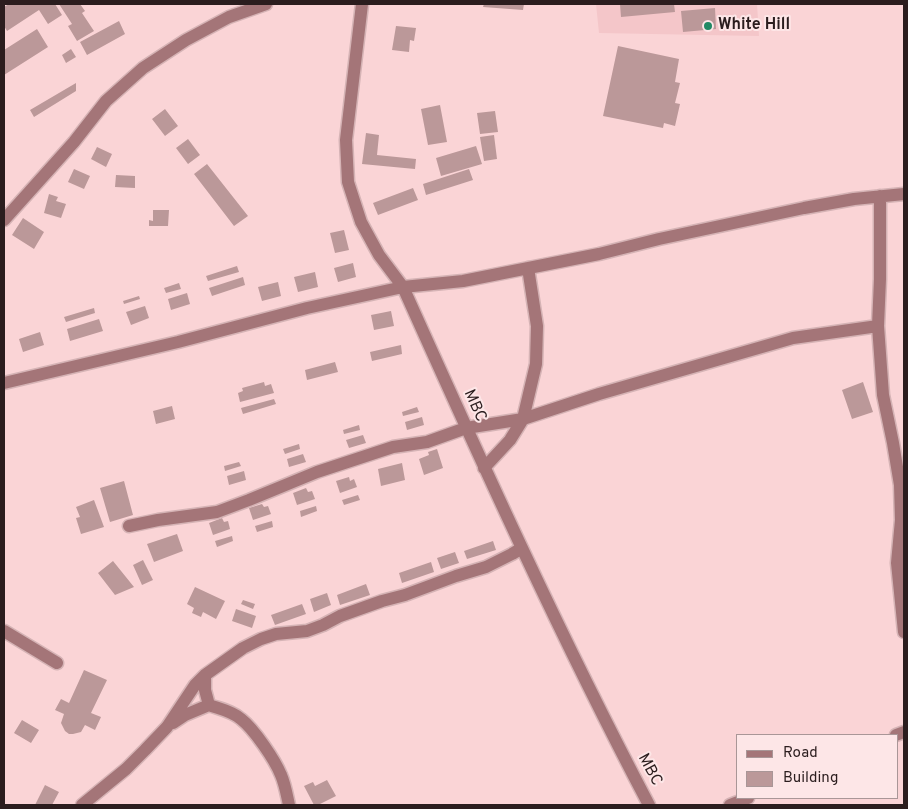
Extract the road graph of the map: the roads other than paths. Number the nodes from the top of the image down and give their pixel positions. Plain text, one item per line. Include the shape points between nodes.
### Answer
1 (238, 4) edge
2 (266, 4) edge
3 (362, 4) edge
4 (229, 17) junction
5 (904, 194) edge
6 (880, 196) junction
7 (4, 220) edge
8 (528, 268) junction
9 (403, 287) junction
10 (878, 326) junction
11 (4, 383) edge
12 (523, 419) junction
13 (466, 428) junction
14 (484, 468) junction
15 (130, 526) dead end
16 (522, 548) junction
17 (4, 630) edge
18 (904, 632) edge
19 (57, 663) dead end
20 (205, 675) junction
21 (209, 705) junction
22 (167, 727) junction
23 (745, 799) edge
24 (82, 805) edge
25 (289, 805) edge
26 (648, 805) edge
27 (730, 805) edge

1 - 4 street
2 - 4 street
3 - 9 street, MBC via 346,140 348,182 361,222
4 - 7 street via 143,68 106,101
5 - 6 street
6 - 8 street via 804,208
6 - 10 street
8 - 9 street via 463,281
8 - 12 street via 537,326 536,364
9 - 11 street
9 - 13 street, MBC
10 - 12 street via 793,338
10 - 18 street via 883,395 900,485 897,563
12 - 13 street
12 - 14 street via 510,440
13 - 14 street, MBC
13 - 15 street via 427,442 393,446 216,512
14 - 16 street, MBC
16 - 20 street via 486,567 382,601 306,631 261,639
16 - 26 street, MBC
17 - 19 street
20 - 21 street
20 - 22 street
21 - 22 street
21 - 25 street via 241,718 250,727 281,775
22 - 24 street via 126,769
23 - 27 street

